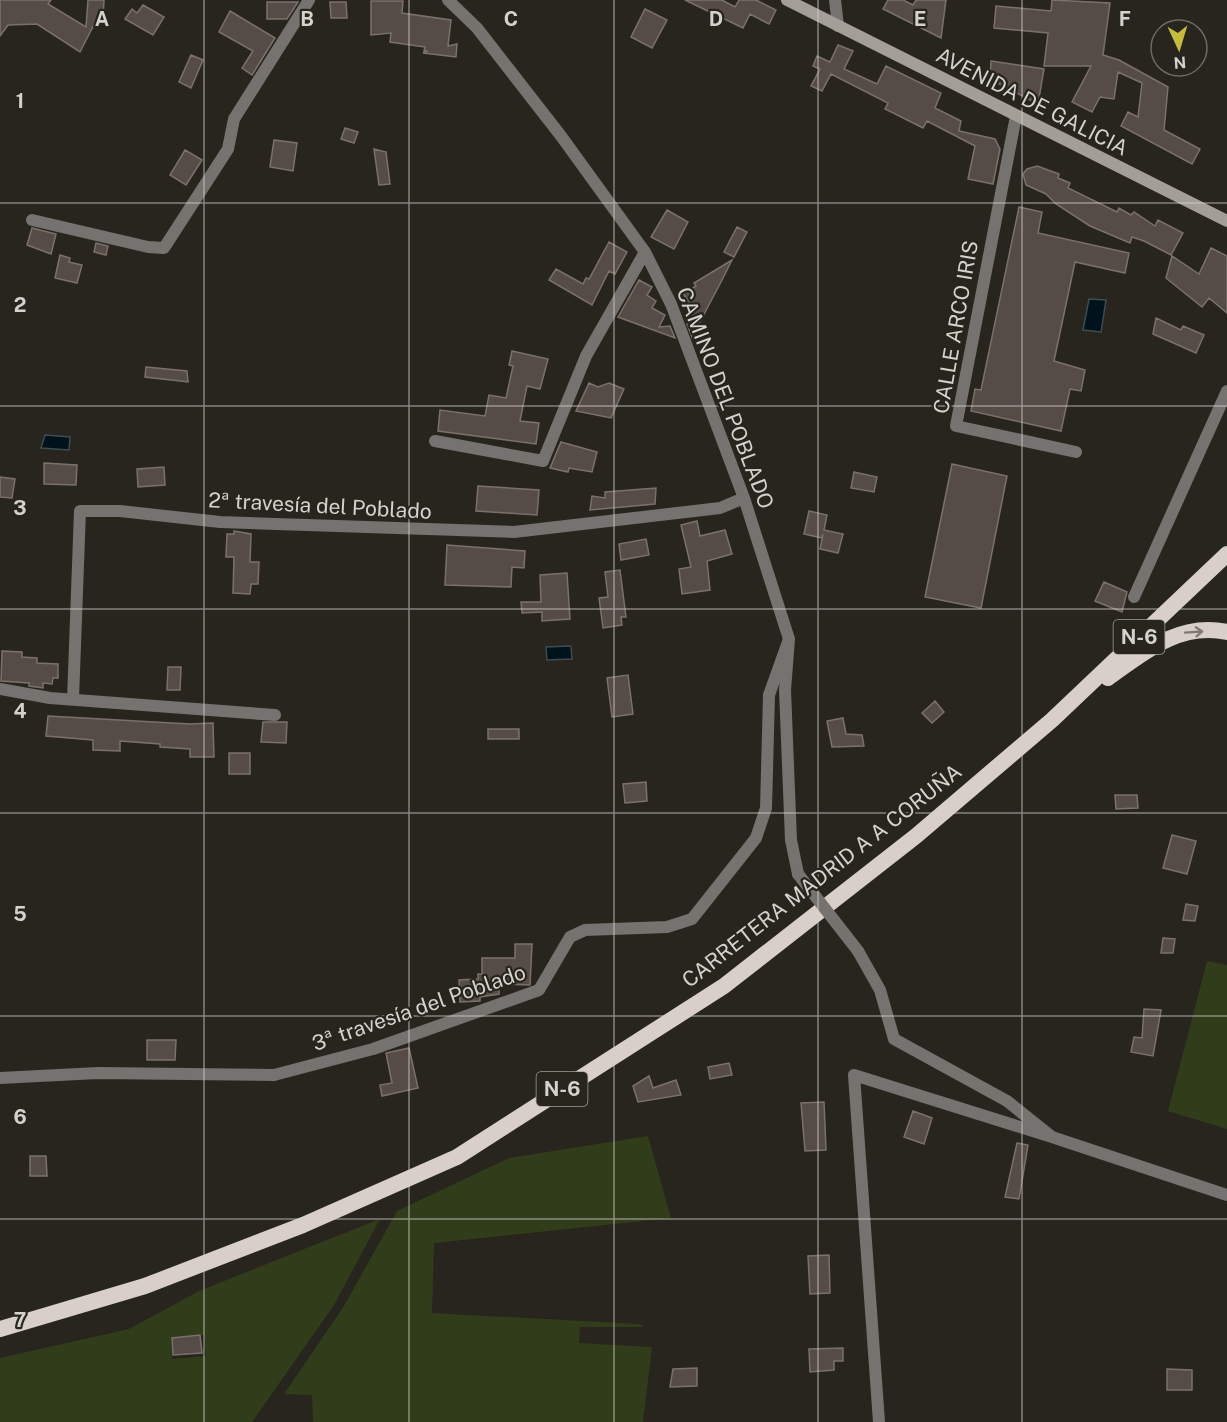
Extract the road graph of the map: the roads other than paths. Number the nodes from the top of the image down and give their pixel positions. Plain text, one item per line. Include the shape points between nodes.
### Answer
1 (309, 0) edge
2 (448, 0) edge
3 (792, 0) edge
4 (835, 0) edge
5 (838, 26) junction
6 (1016, 116) junction
7 (32, 220) dead end
8 (1227, 222) edge
9 (645, 252) junction
10 (1227, 391) edge
11 (435, 441) dead end
12 (1076, 452) dead end
13 (744, 498) junction
14 (1227, 554) edge
15 (1134, 597) dead end
16 (1227, 632) edge
17 (789, 639) junction
18 (0, 688) edge
19 (73, 699) junction
20 (275, 715) dead end
21 (1052, 720) junction
22 (0, 1078) edge
23 (1052, 1137) junction
24 (1227, 1195) edge
25 (0, 1329) edge
26 (879, 1422) edge

1 - 7 street via 234,119 228,150 164,248
2 - 9 street, CAMINO DEL POBLADO via 477,28
3 - 5 main road, AVENIDA DE GALICIA
4 - 5 street
5 - 6 main road, AVENIDA DE GALICIA
6 - 8 main road, AVENIDA DE GALICIA
6 - 12 street, CALLE ARCO IRIS via 956,426
9 - 11 street via 586,356 543,461
9 - 13 street, CAMINO DEL POBLADO via 671,304
10 - 15 street
13 - 17 street, CAMINO DEL POBLADO
13 - 19 street, 2ª travesía del Poblado via 720,508 514,532 220,522 120,511 80,511
14 - 21 highway, CARRETERA MADRID A A CORUÑA / N-6
21 -> 16 highway, N-6 via 1162,640 1185,632
17 - 22 street, 3ª travesía del Poblado via 769,695 766,808 756,838 692,919 667,927 585,930 570,937 539,990 373,1049 274,1076 98,1072
17 - 23 street, CAMINO DEL POBLADO, bridge via 785,690 791,840 798,874 858,951 880,990 894,1039 1007,1101
18 - 19 street
19 - 20 street
21 - 25 highway, CARRETERA MADRID A A CORUÑA / N-6 via 915,836 724,986 456,1157 303,1225 145,1286
23 - 24 street
23 - 26 street via 854,1075

